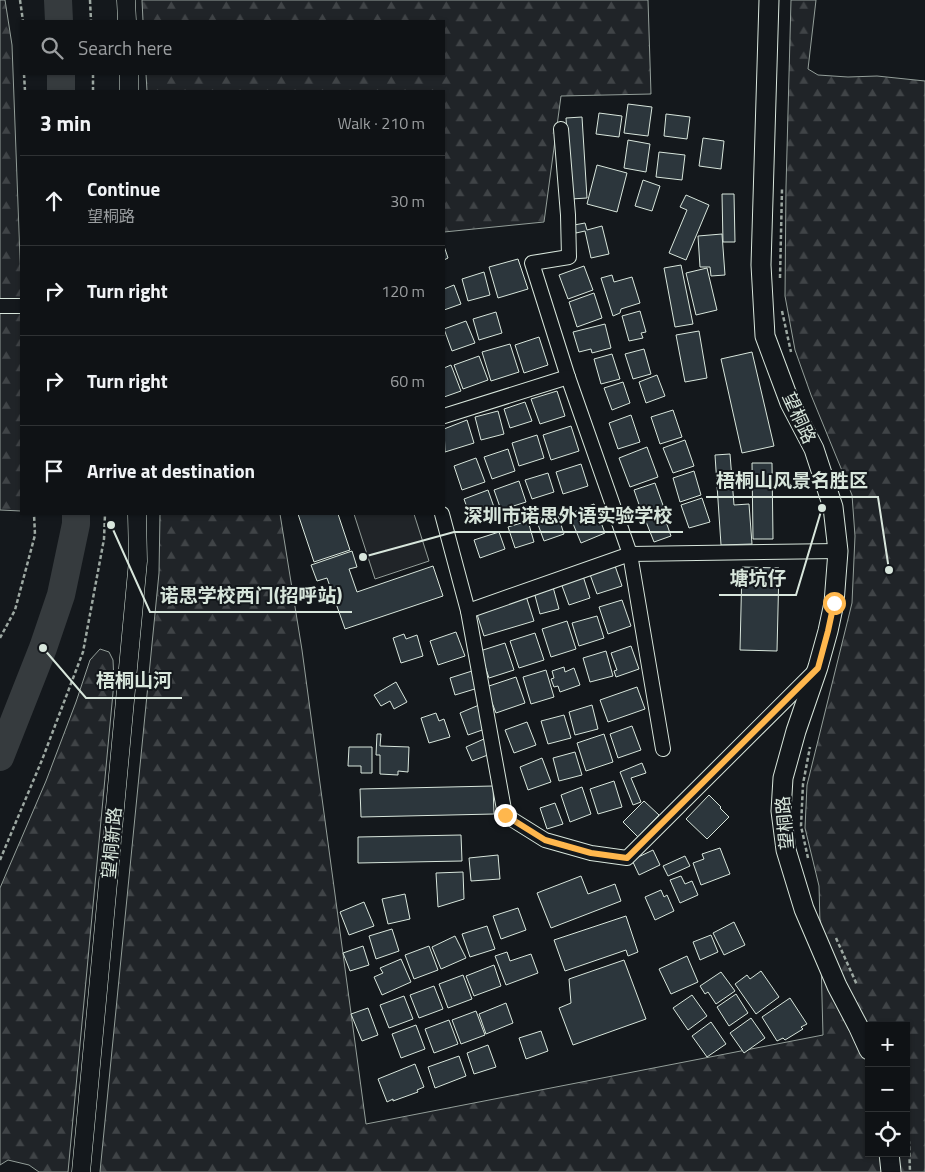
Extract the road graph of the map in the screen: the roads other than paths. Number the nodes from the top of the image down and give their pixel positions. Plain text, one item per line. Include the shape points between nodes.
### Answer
1 (126, 0) edge
2 (769, 0) edge
3 (127, 20) edge
4 (128, 75) edge
5 (129, 90) edge
6 (562, 130) dead end
7 (0, 306) edge
8 (20, 306) edge
9 (568, 377) junction
10 (445, 416) edge
11 (137, 515) edge
12 (442, 515) edge
13 (838, 551) junction
14 (630, 554) junction
15 (468, 611) junction
16 (818, 668) junction
17 (663, 749) dead end
18 (865, 1041) edge
19 (889, 1157) edge
20 (81, 1172) edge
21 (891, 1172) edge

1 - 3 street
2 - 13 main road, 望桐路 via 761,265 765,336 790,402 814,449 834,507
4 - 5 street
6 - 9 street via 569,257 532,263
7 - 8 street
9 - 10 street
9 - 14 street
11 - 20 street, 望桐新路 via 138,561
12 - 15 street
13 - 14 street
13 - 16 main road, 望桐路 via 834,603
14 - 15 street
14 - 17 street
15 - 16 street via 505,815 545,840 591,853 627,858
16 - 18 main road, 望桐路 via 783,778 781,811 786,850 804,909
19 - 21 main road

